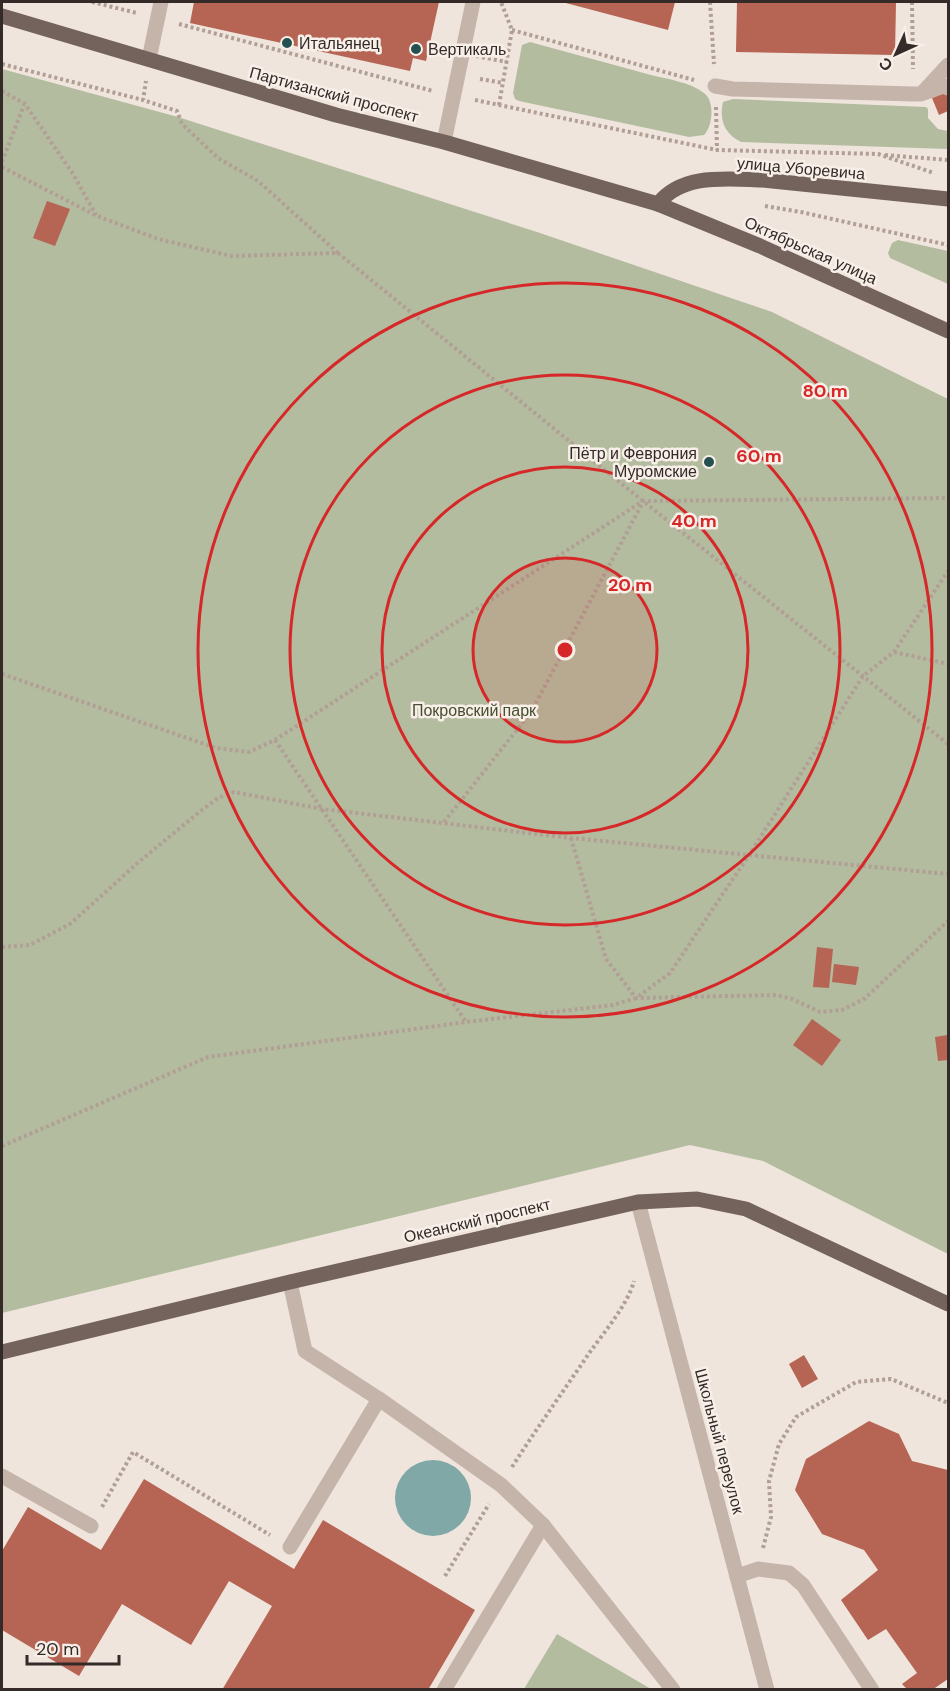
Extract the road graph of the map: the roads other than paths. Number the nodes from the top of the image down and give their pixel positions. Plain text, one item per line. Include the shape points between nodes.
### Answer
1 (162, 2) edge
2 (473, 2) edge
3 (2, 16) edge
4 (149, 59) junction
5 (948, 65) edge
6 (715, 86) road end
7 (948, 88) edge
8 (917, 94) junction
9 (444, 142) junction
10 (944, 196) edge
11 (658, 204) junction
12 (948, 331) edge
13 (638, 1202) junction
14 (290, 1282) junction
15 (948, 1304) edge
16 (2, 1352) edge
17 (379, 1399) junction
18 (2, 1476) edge
19 (543, 1525) junction
20 (91, 1526) road end
21 (290, 1547) road end
22 (736, 1576) junction
23 (444, 1689) edge
24 (673, 1689) edge
25 (766, 1689) edge
26 (872, 1689) edge

1 - 4 street
2 - 9 street
3 - 4 main road, Партизанский проспект
4 - 9 main road, Партизанский проспект via 336,115
5 - 8 street
6 - 8 street
7 - 8 street
9 - 11 main road, Партизанский проспект
10 - 11 main road, улица Уборевича via 762,180 709,180 689,183 664,196
11 - 12 main road, Октябрьская улица
13 - 14 main road, Океанский проспект
13 - 15 main road, Океанский проспект via 697,1199 746,1209
13 - 22 street, Школьный переулок
14 - 16 main road, Океанский проспект
14 - 17 street via 305,1352
17 - 19 street via 501,1485
17 - 21 street
18 - 20 street
19 - 23 street
19 - 24 street
22 - 25 street, Школьный переулок
22 - 26 street via 758,1569 789,1573 803,1586

